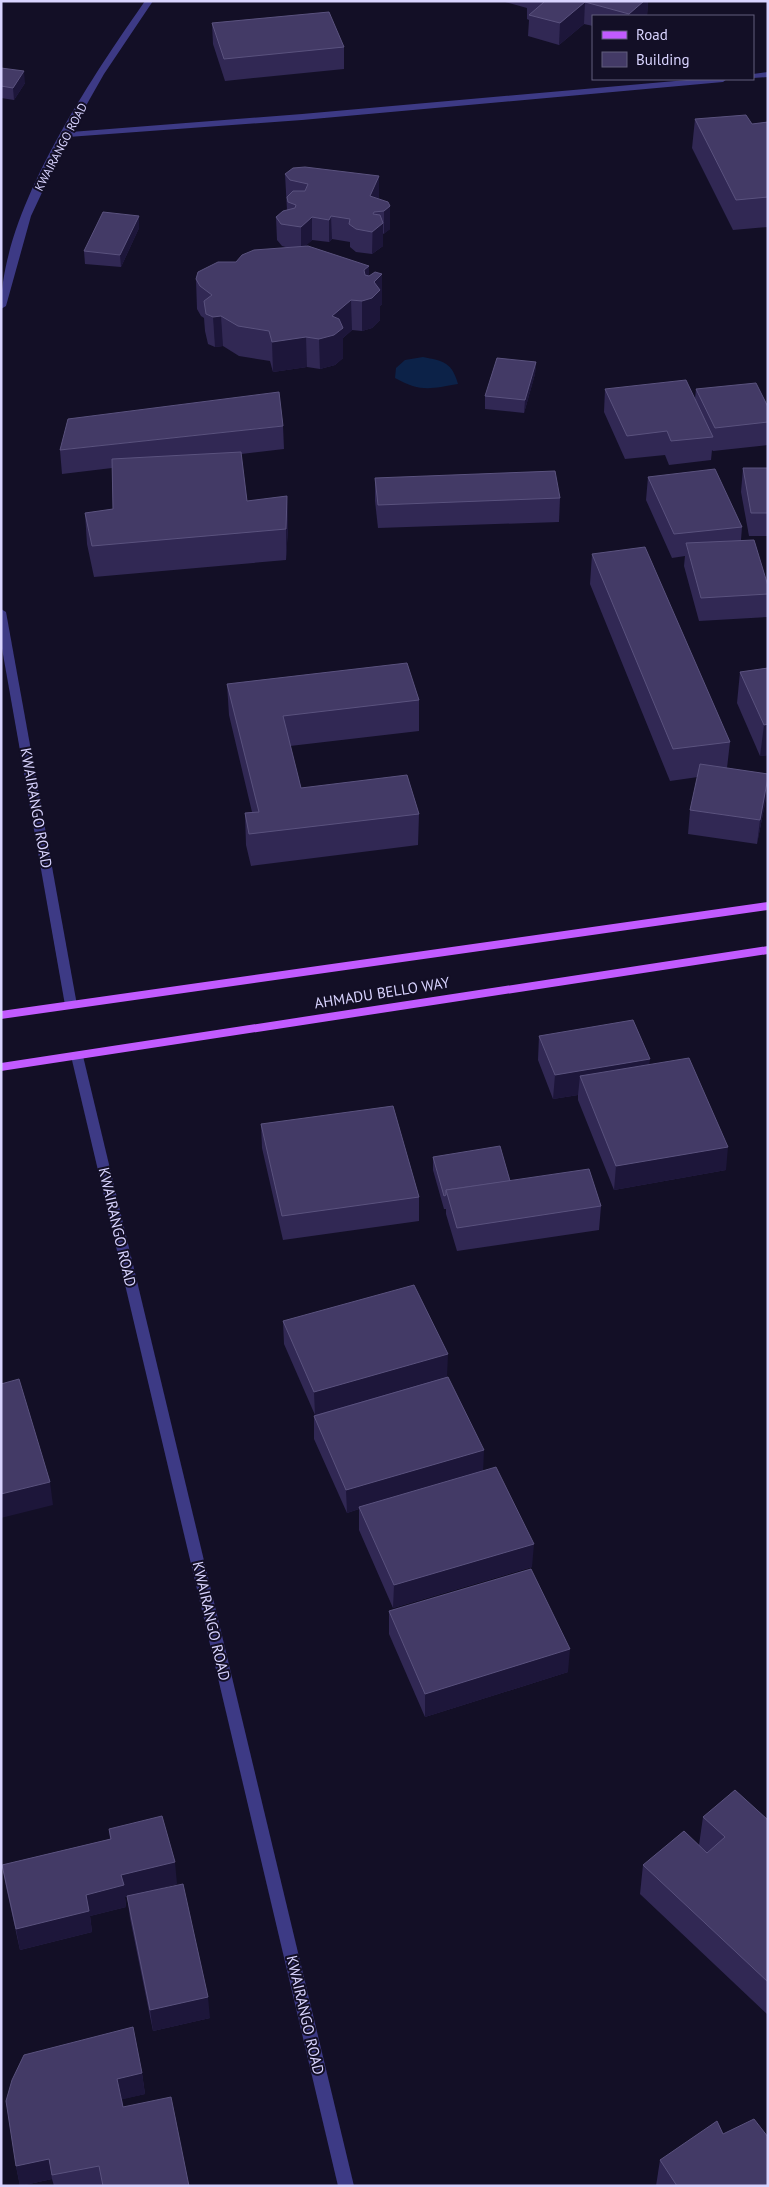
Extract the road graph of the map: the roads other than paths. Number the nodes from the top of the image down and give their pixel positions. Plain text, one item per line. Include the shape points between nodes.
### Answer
1 (149, 1) edge
2 (768, 74) edge
3 (754, 76) edge
4 (712, 80) edge
5 (65, 135) junction
6 (1, 306) edge
7 (1, 612) edge
8 (768, 906) edge
9 (768, 950) edge
10 (71, 1005) junction
11 (1, 1015) edge
12 (77, 1056) junction
13 (1, 1067) edge
14 (346, 2186) edge

1 - 5 street, KWAIRANGO ROAD via 115,49
2 - 3 street
4 - 5 street
5 - 6 street, KWAIRANGO ROAD via 31,205
7 - 10 street, KWAIRANGO ROAD
8 - 10 main road, AHMADU BELLO WAY
9 - 12 main road, AHMADU BELLO WAY
10 - 11 main road, AHMADU BELLO WAY
12 - 13 main road, AHMADU BELLO WAY
12 - 14 street, KWAIRANGO ROAD

